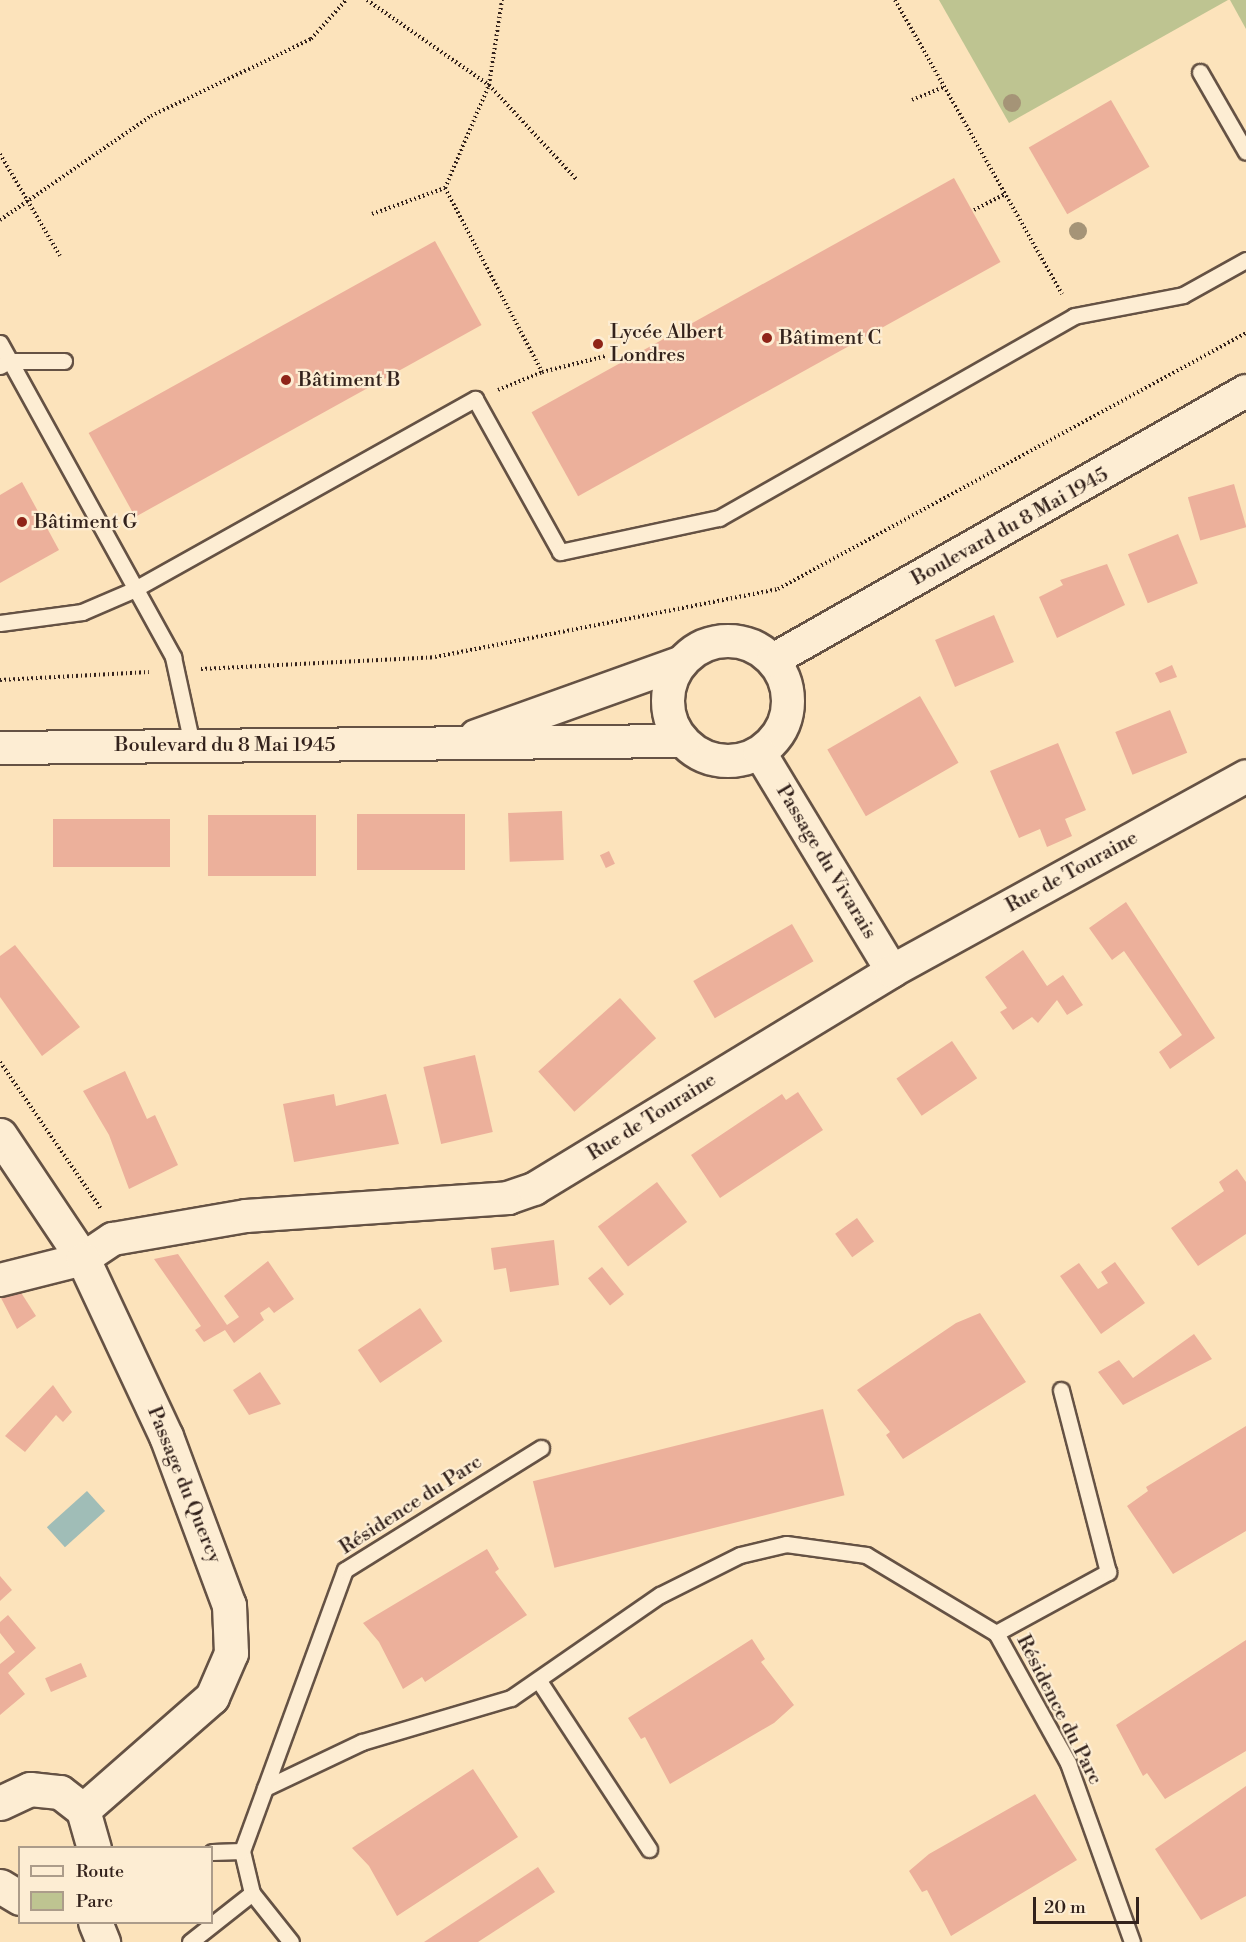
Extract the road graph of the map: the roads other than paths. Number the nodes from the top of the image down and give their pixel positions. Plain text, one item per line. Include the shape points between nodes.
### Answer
1 (1200, 72) dead end
2 (1246, 152) edge
3 (1246, 260) edge
4 (0, 344) edge
5 (64, 361) dead end
6 (5, 363) edge
7 (1246, 391) edge
8 (133, 590) junction
9 (0, 623) edge
10 (773, 660) junction
11 (680, 663) junction
12 (683, 741) junction
13 (192, 744) junction
14 (450, 745) junction
15 (0, 748) edge
16 (760, 753) junction
17 (1246, 776) edge
18 (892, 971) junction
19 (0, 1134) edge
20 (83, 1260) junction
21 (0, 1280) edge
22 (1061, 1390) dead end
23 (541, 1448) dead end
24 (996, 1633) junction
25 (539, 1681) junction
26 (265, 1788) junction
27 (0, 1803) edge
28 (83, 1810) junction
29 (93, 1846) edge
30 (649, 1849) dead end
31 (242, 1851) junction
32 (213, 1852) edge
33 (252, 1893) junction
34 (95, 1924) edge
35 (213, 1924) edge
36 (213, 1924) edge
37 (103, 1942) edge
38 (190, 1942) edge
39 (291, 1942) edge
40 (1132, 1942) edge

1 - 2 lane
3 - 8 lane via 1183,295 1074,316 719,518 560,552 475,399
4 - 6 lane
5 - 6 lane
6 - 8 lane
7 - 10 street, Boulevard du 8 Mai 1945
8 - 9 lane via 82,612
8 - 13 lane via 176,670
10 - 11 street via 756,647 716,642
10 - 16 street via 789,694 788,713 773,742
11 - 12 street via 672,678 669,711
11 - 14 street, Boulevard du 8 Mai 1945
12 - 14 street, Boulevard du 8 Mai 1945
12 - 16 street via 719,761
13 - 14 street, Boulevard du 8 Mai 1945
13 - 15 street, Boulevard du 8 Mai 1945
16 - 18 street, Passage du Vivarais
17 - 18 street, Rue de Touraine
18 - 20 street, Rue de Touraine via 534,1189 508,1198 246,1216 113,1239
19 - 20 main road, Passage du Quercy
20 - 21 street, Rue de Touraine
20 - 28 main road, Passage du Quercy via 166,1436 220,1572 232,1632 231,1653 212,1697
22 - 24 lane, Résidence du Parc via 1108,1572
23 - 26 lane, Résidence du Parc via 345,1569
24 - 25 lane, Résidence du Parc via 866,1555 786,1544 740,1556 660,1595
24 - 40 lane, Résidence du Parc via 1068,1763
25 - 26 lane, Résidence du Parc via 511,1698 362,1742
25 - 30 lane
26 - 31 lane, Résidence du Parc
27 - 28 main road via 16,1793 45,1789
28 - 29 main road
31 - 32 lane
31 - 33 lane
33 - 35 lane
33 - 39 lane
34 - 37 main road
36 - 38 lane

